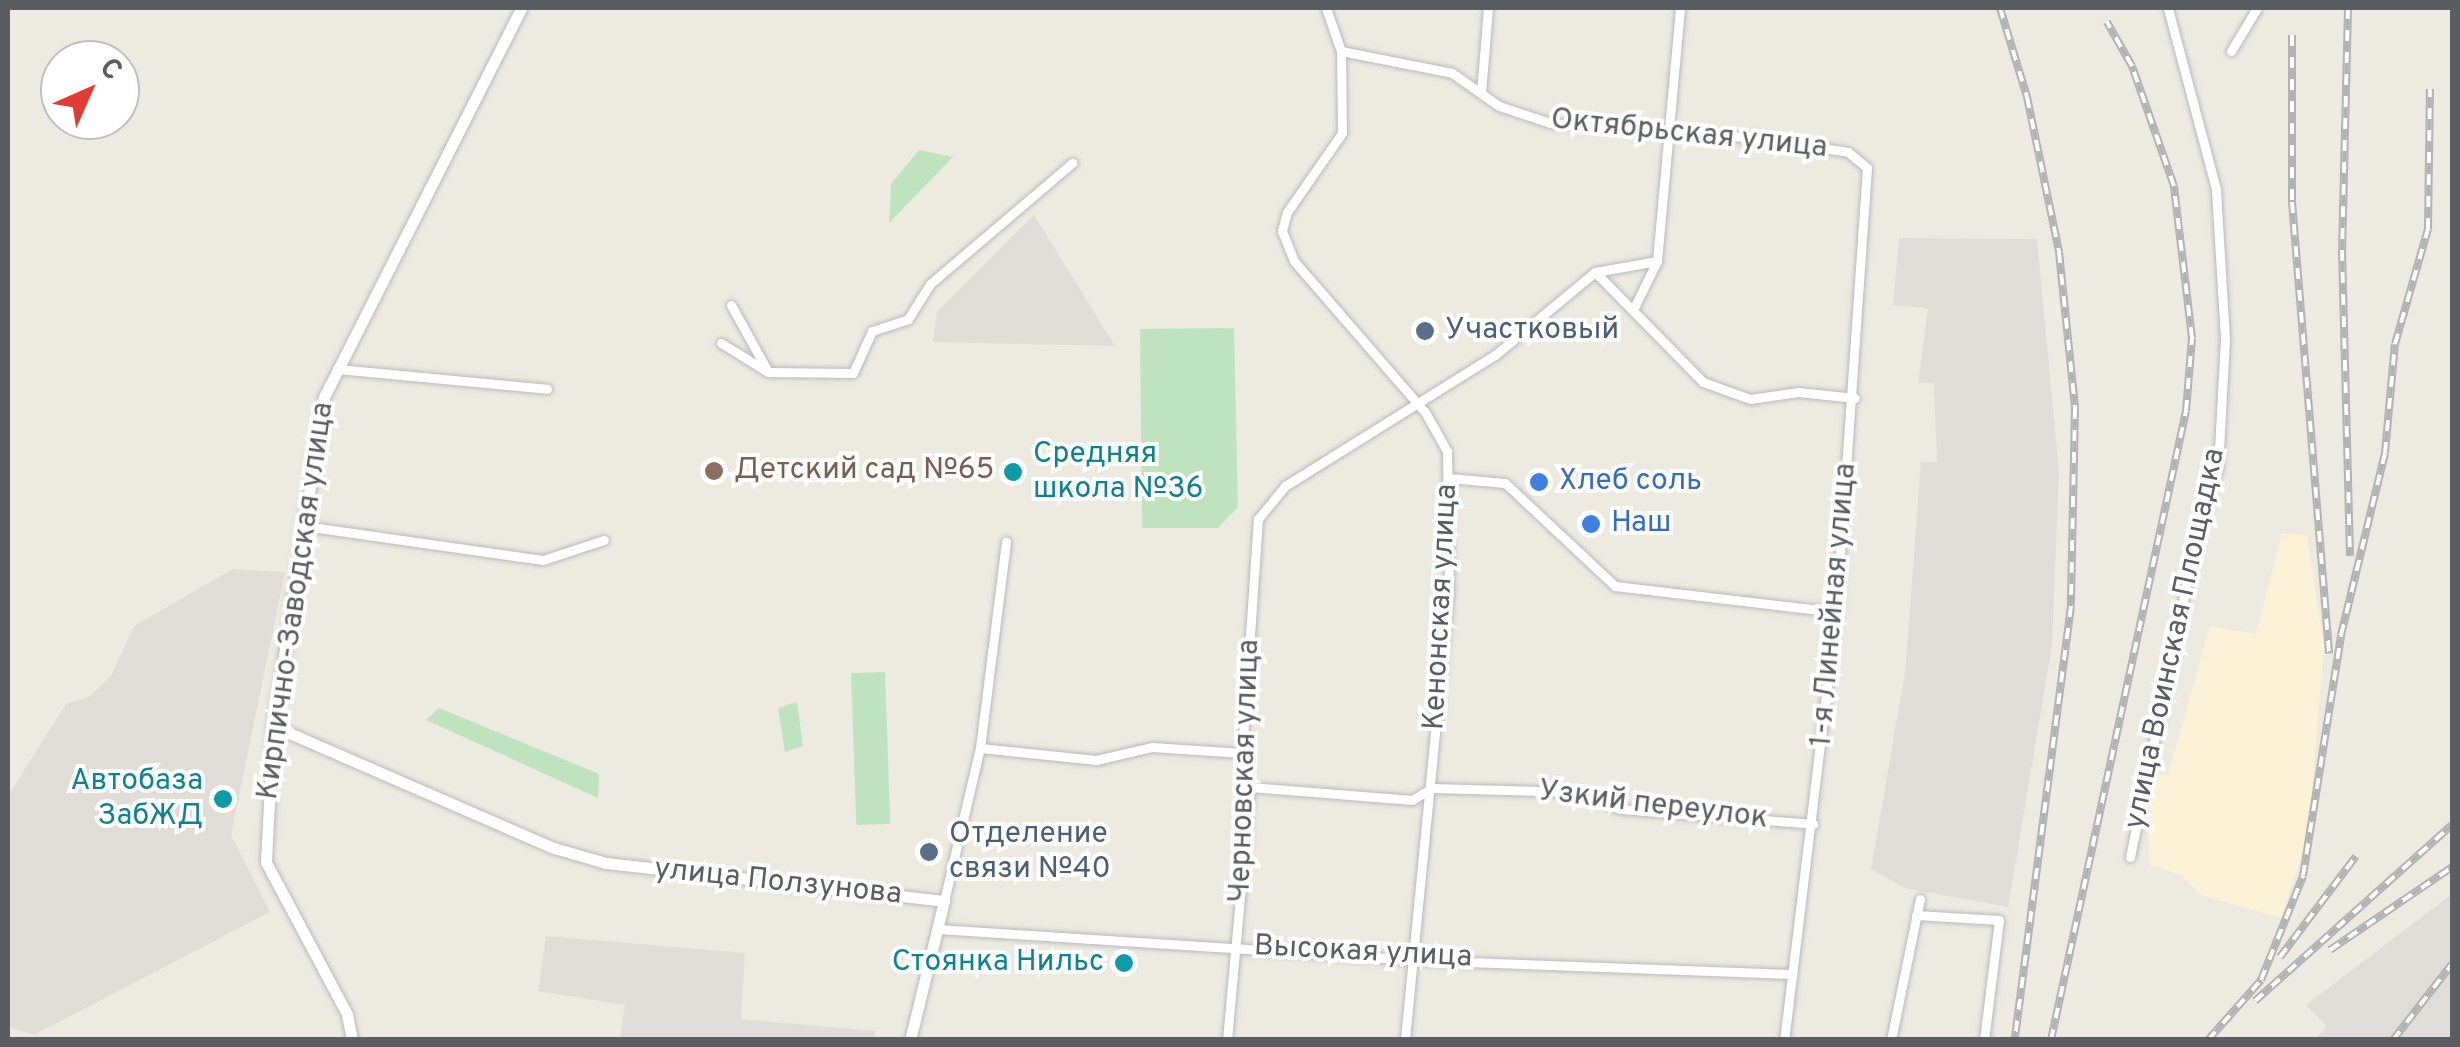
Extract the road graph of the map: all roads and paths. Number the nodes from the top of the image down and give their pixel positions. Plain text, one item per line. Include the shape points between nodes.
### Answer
1 (521, 8) edge
2 (1326, 8) edge
3 (1488, 8) edge
4 (1680, 8) edge
5 (2168, 8) edge
6 (2257, 8) edge
7 (1341, 51) junction
8 (2231, 51) dead end
9 (1481, 93) junction
10 (1670, 134) junction
11 (1072, 162) dead end
12 (1867, 168) joint
13 (1657, 260) junction
14 (1595, 272) junction
15 (731, 305) dead end
16 (1633, 310) junction
17 (721, 344) dead end
18 (337, 369) junction
19 (768, 372) junction
20 (547, 389) dead end
21 (1854, 398) junction
22 (1417, 402) junction
23 (1449, 478) junction
24 (304, 526) junction
25 (604, 540) dead end
26 (1006, 542) dead end
27 (1836, 612) junction
28 (272, 726) junction
29 (980, 748) junction
30 (1242, 753) junction
31 (1250, 788) junction
32 (1432, 788) junction
33 (1813, 824) junction
34 (2130, 857) dead end
35 (1920, 899) dead end
36 (944, 901) junction
37 (1916, 915) junction
38 (938, 929) junction
39 (1237, 946) junction
40 (1412, 960) junction
41 (1787, 974) junction
42 (352, 1040) edge
43 (910, 1040) edge
44 (1227, 1040) edge
45 (1405, 1040) edge
46 (1784, 1040) edge
47 (1891, 1040) edge
48 (1984, 1040) edge

1 - 18 street, Кирпично-Заводская улица
2 - 7 street
3 - 9 street
4 - 10 street
5 - 34 street, улица Воинская Площадка via 2216,189 2226,338 2218,468 2200,524
6 - 8 street
7 - 9 street, Октябрьская улица via 1452,73
7 - 22 street, Кенонская улица via 1342,133 1282,231 1303,273
9 - 10 street, Октябрьская улица via 1550,123
10 - 12 street, Октябрьская улица via 1848,152
10 - 13 street
11 - 19 street via 930,284 908,319 872,331 853,373
12 - 21 street, 1-я Линейная улица
13 - 14 street
13 - 16 street
14 - 16 street
14 - 22 street, Черновская улица via 1495,355
15 - 19 street
16 - 21 street via 1704,382 1750,398 1798,392
17 - 19 street
18 - 20 street
18 - 24 street, Кирпично-Заводская улица via 324,397
21 - 27 street, 1-я Линейная улица
22 - 23 street, Кенонская улица via 1445,441
22 - 30 street, Черновская улица via 1286,486 1258,518
23 - 27 street via 1505,483 1615,586
23 - 32 street, Кенонская улица via 1448,590
24 - 25 street via 542,560
24 - 28 street, Кирпично-Заводская улица
26 - 29 street, улица Ползунова
27 - 33 street, 1-я Линейная улица
28 - 36 street, улица Ползунова via 554,848 606,863
28 - 42 street, Кирпично-Заводская улица via 266,862 346,1014
29 - 30 street via 1096,760 1152,747
29 - 36 street, улица Ползунова
30 - 31 street, Черновская улица
31 - 32 street, Узкий переулок via 1412,800
31 - 39 street, Черновская улица
32 - 33 street, Узкий переулок via 1578,792 1620,808
32 - 40 street, Кенонская улица
33 - 41 street, 1-я Линейная улица
35 - 37 street
36 - 38 street
37 - 47 street
37 - 48 street via 2000,920
38 - 39 street, Высокая улица
38 - 43 street
39 - 40 street, Высокая улица
39 - 44 street, Черновская улица
40 - 41 street, Высокая улица
40 - 45 street, Кенонская улица
41 - 46 street, 1-я Линейная улица

